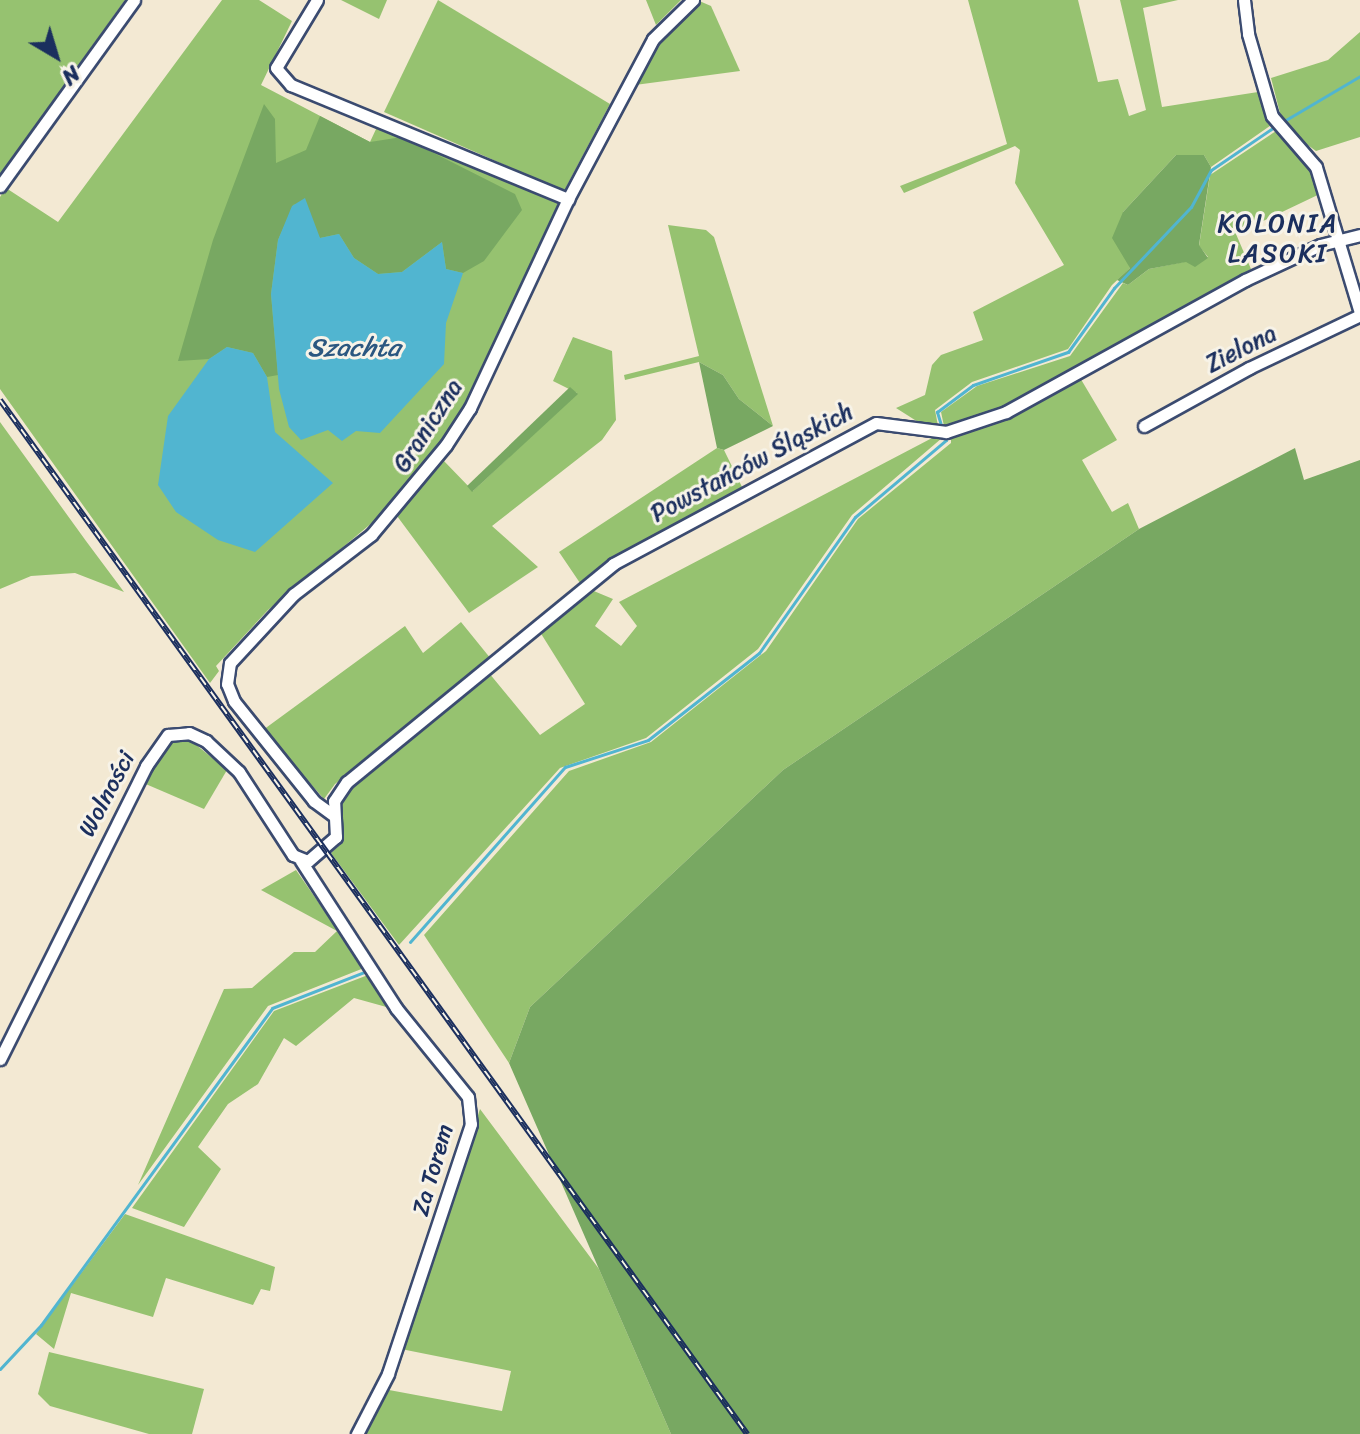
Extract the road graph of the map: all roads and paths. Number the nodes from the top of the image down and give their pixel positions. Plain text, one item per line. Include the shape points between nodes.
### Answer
1 (134, 0) edge
2 (317, 0) edge
3 (693, 0) edge
4 (1244, 0) edge
5 (0, 186) edge
6 (568, 199) junction
7 (1360, 235) edge
8 (1340, 241) junction
9 (1360, 314) edge
10 (1144, 426) dead end
11 (333, 815) junction
12 (304, 861) junction
13 (0, 1059) edge
14 (357, 1434) edge

1 - 5 street
2 - 6 street via 276,68 291,85
3 - 6 street, Graniczna via 653,39
4 - 8 street via 1248,34 1272,116 1316,167
6 - 11 street, Graniczna via 470,408 437,457 371,535 294,594 230,663 227,684 234,701 314,801
7 - 8 street, Powstańców Śląskich
8 - 9 street
8 - 11 street, Powstańców Śląskich via 1245,280 1006,412 946,432 876,423 673,529 594,577 347,782 334,801
9 - 10 street, Zielona
11 - 12 street, Powstańców Śląskich via 336,837
12 - 13 street, Wolności via 231,763 189,733 168,735 140,778
12 - 14 street, Za Torem via 396,1008 468,1097 471,1124 388,1374

